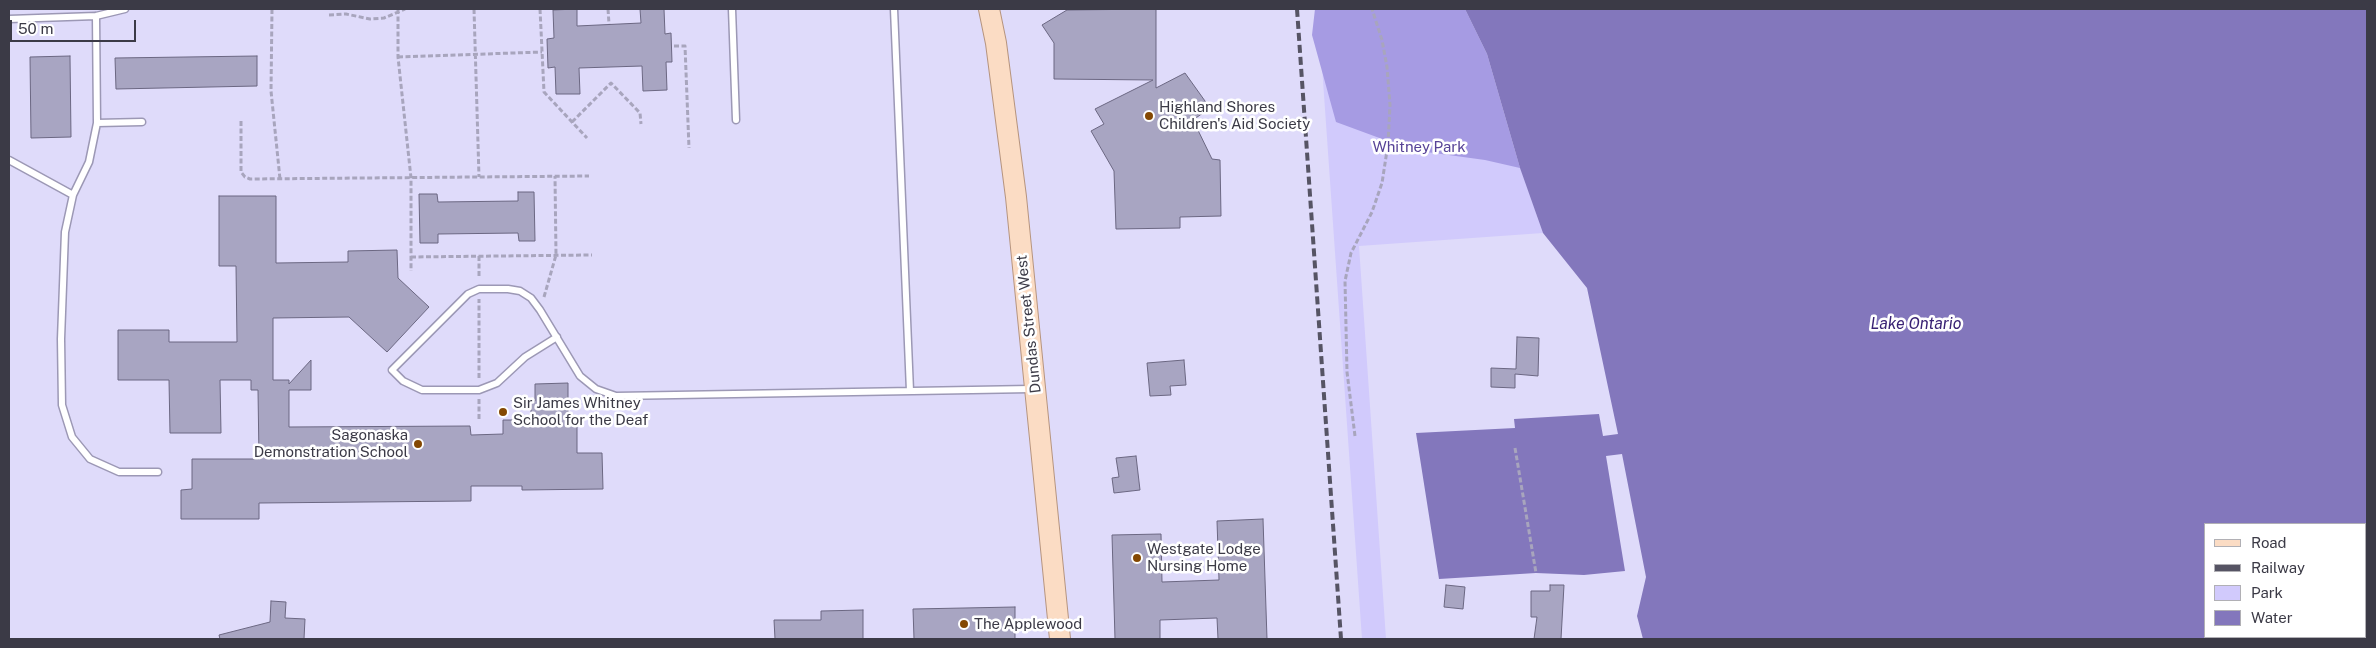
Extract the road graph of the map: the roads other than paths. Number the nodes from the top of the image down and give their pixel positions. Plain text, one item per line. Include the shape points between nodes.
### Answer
1 (125, 9) edge
2 (732, 9) edge
3 (894, 9) edge
4 (989, 9) edge
5 (96, 16) junction
6 (9, 19) edge
7 (736, 120) dead end
8 (142, 122) dead end
9 (96, 123) junction
10 (9, 160) edge
11 (72, 195) junction
12 (557, 338) junction
13 (1035, 389) junction
14 (910, 391) junction
15 (158, 472) dead end
16 (1060, 639) edge

1 - 5 lane
2 - 7 lane
3 - 14 lane
4 - 13 main road, Dundas Street West via 1016,197
5 - 6 lane
5 - 9 lane
8 - 9 lane
9 - 11 lane via 89,162
10 - 11 lane
11 - 15 lane via 65,232 62,405 72,437 90,460 119,472
12 - 12 lane via 531,298 520,291 480,290 458,302 392,370 403,381 422,390 479,390 497,382 525,357
12 - 14 lane via 580,376 596,389 616,396
13 - 14 lane
13 - 16 main road, Dundas Street West

